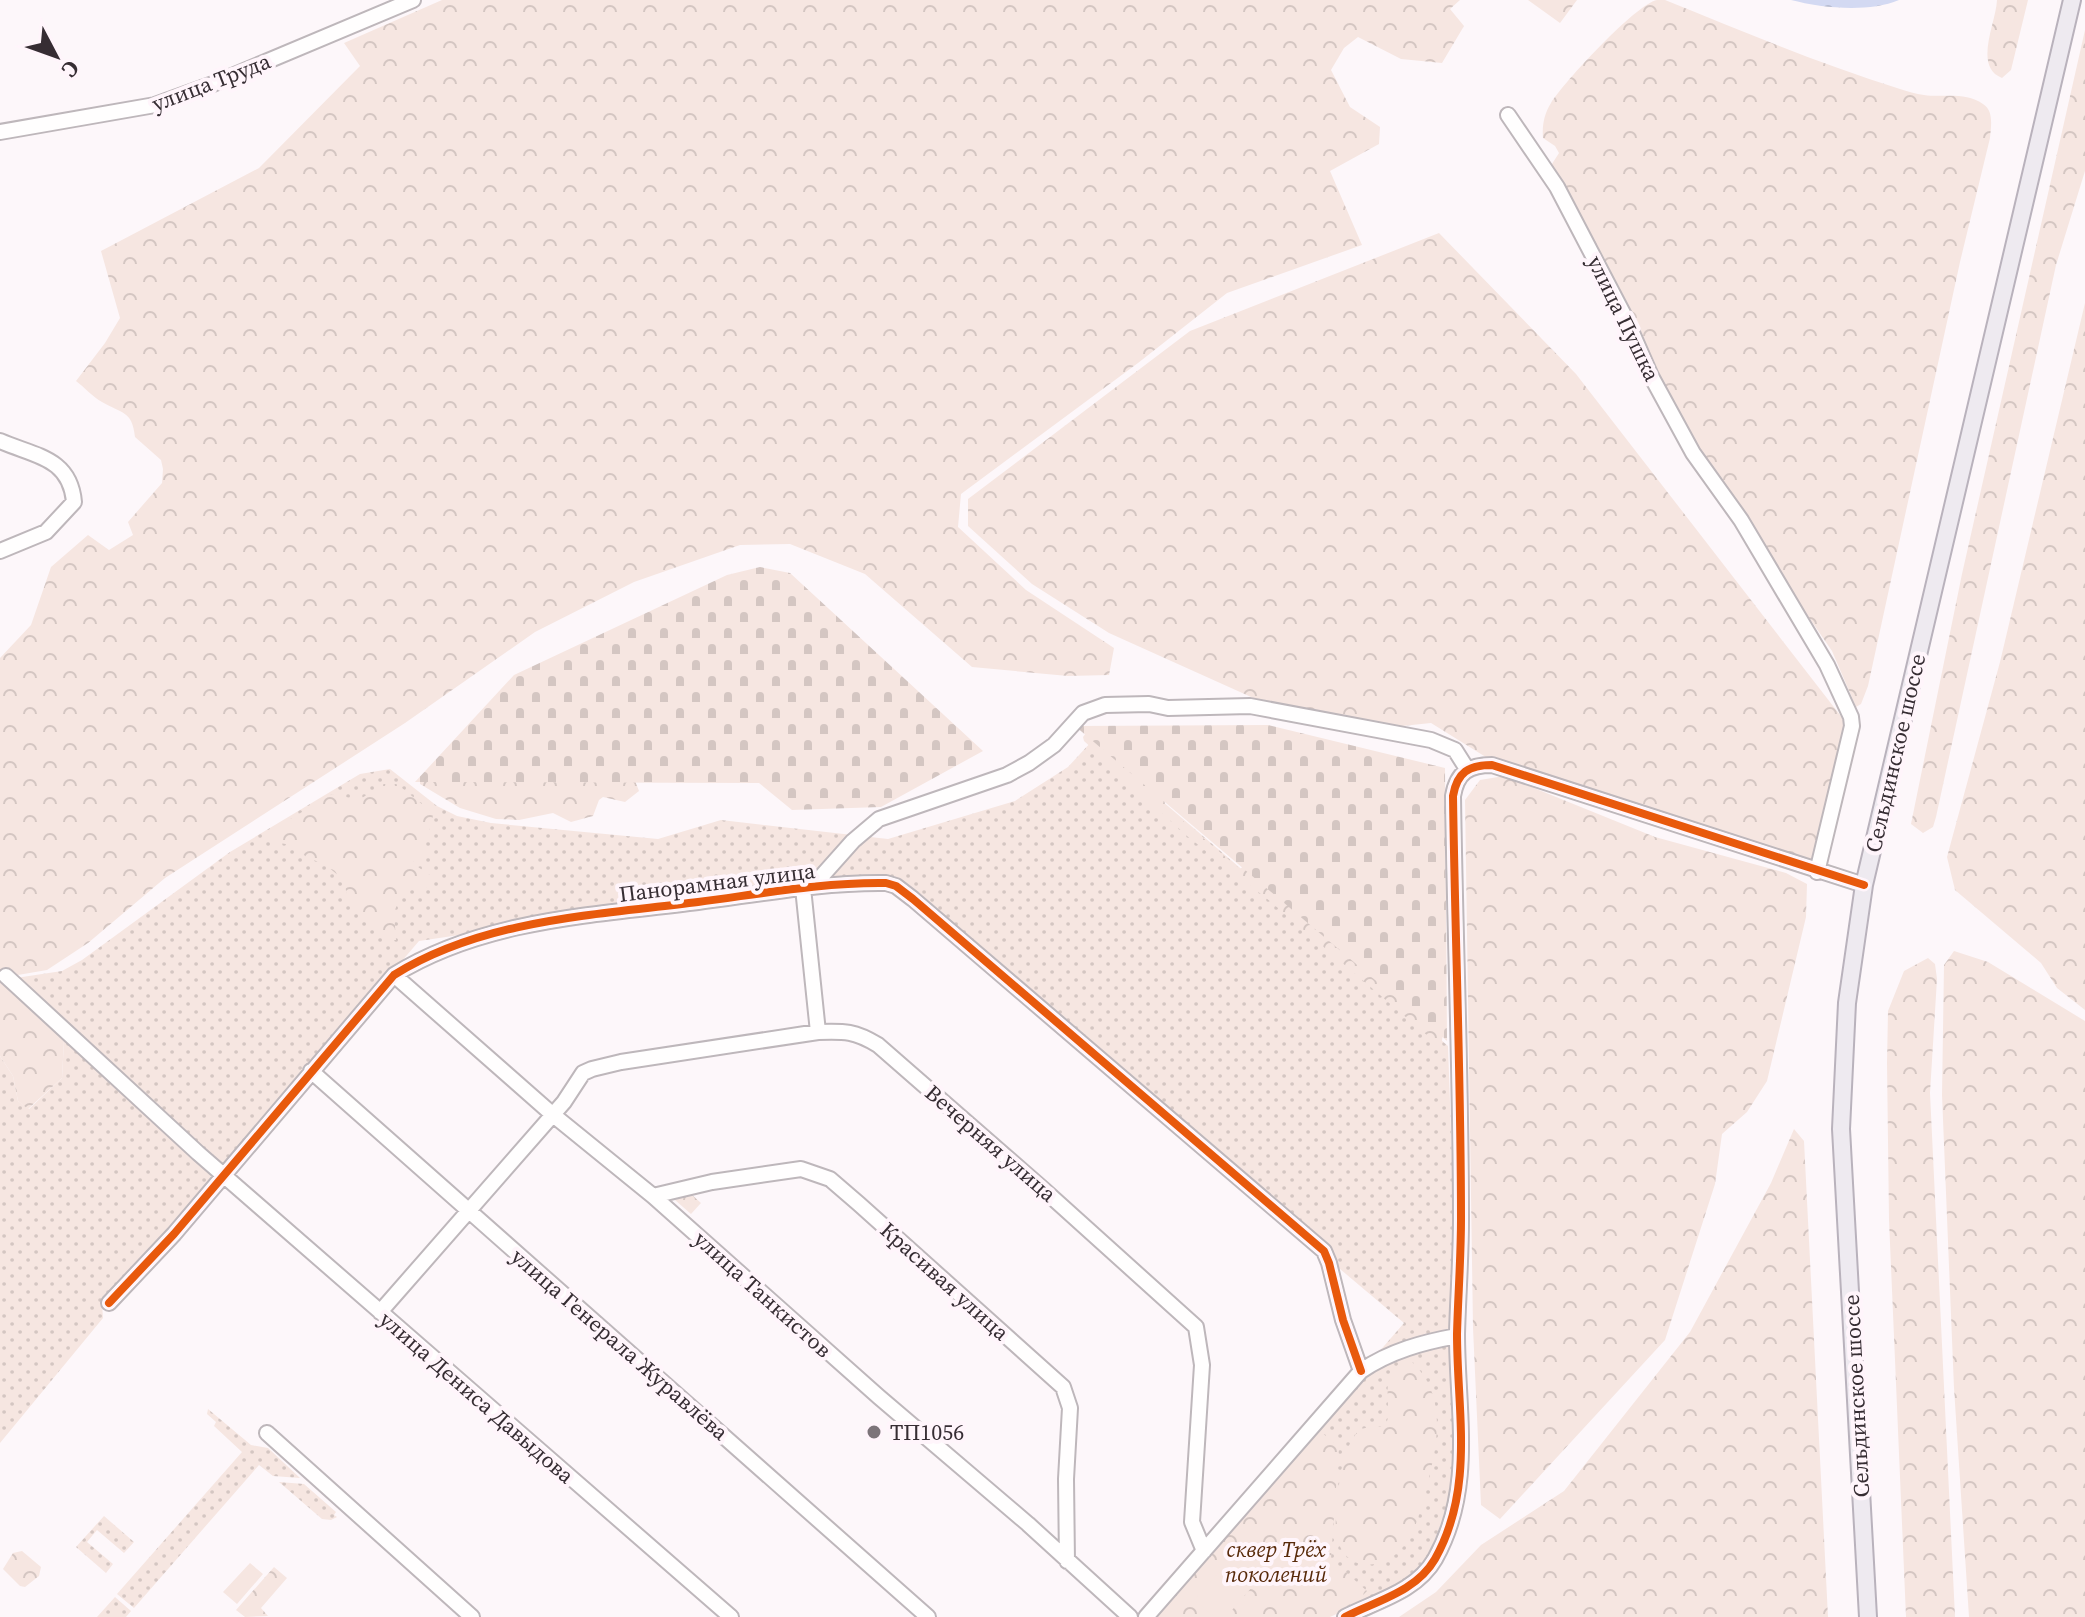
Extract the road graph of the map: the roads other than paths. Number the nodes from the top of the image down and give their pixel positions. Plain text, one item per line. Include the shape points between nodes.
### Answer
1 (413, 0) edge
2 (2072, 0) edge
3 (1508, 115) dead end
4 (0, 132) edge
5 (0, 441) edge
6 (0, 551) edge
7 (1467, 769) junction
8 (1817, 872) junction
9 (1864, 885) junction
10 (807, 887) junction
11 (394, 975) junction
12 (6, 976) dead end
13 (818, 1032) junction
14 (311, 1071) junction
15 (552, 1114) junction
16 (224, 1175) junction
17 (653, 1196) junction
18 (468, 1210) junction
19 (109, 1303) dead end
20 (380, 1312) junction
21 (1457, 1336) junction
22 (1361, 1371) junction
23 (267, 1433) dead end
24 (1204, 1551) junction
25 (1067, 1561) junction
26 (472, 1617) edge
27 (731, 1617) edge
28 (928, 1617) edge
29 (1130, 1617) edge
30 (1146, 1617) edge
31 (1345, 1617) edge
32 (1868, 1617) edge

1 - 4 street, улица Труда via 155,105
2 - 9 main road, Сельдинское шоссе
3 - 8 street, улица Пушка via 1557,187 1693,453 1741,520 1827,665 1851,717
5 - 6 street via 53,463 69,479 74,502 46,532
7 - 8 street via 1492,765
7 - 10 street via 1455,750 1431,740 1250,706 1105,705 1083,713 1054,745 1007,775 879,819
7 - 21 street via 1455,782 1453,796 1461,1220
8 - 9 street
9 - 32 main road, Сельдинское шоссе via 1837,1041
10 - 11 street, Панорамная улица via 545,921 467,940
10 - 13 street
10 - 22 street, Панорамная улица via 875,882 896,886 1324,1251
11 - 14 street, Панорамная улица
11 - 15 street, улица Танкистов
12 - 16 street, улица Дениса Давыдова
13 - 15 street, Вечерняя улица via 592,1069 583,1073
13 - 24 street, Вечерняя улица via 847,1031 878,1045 1196,1327 1202,1365 1192,1522
14 - 16 street, Панорамная улица
14 - 18 street, улица Генерала Журавлёва
15 - 17 street, улица Танкистов
15 - 18 street, Вечерняя улица
16 - 19 street, Панорамная улица
16 - 20 street, улица Дениса Давыдова
17 - 25 street, улица Танкистов
17 - 25 street, Красивая улица via 801,1169 830,1179 859,1204 1063,1387 1070,1408
18 - 20 street, Вечерняя улица
18 - 28 street, улица Генерала Журавлёва
20 - 27 street, улица Дениса Давыдова
21 - 22 street via 1398,1351
21 - 31 street via 1462,1473 1441,1547 1415,1583
22 - 24 street
23 - 26 street
24 - 30 street
25 - 29 street, улица Танкистов

